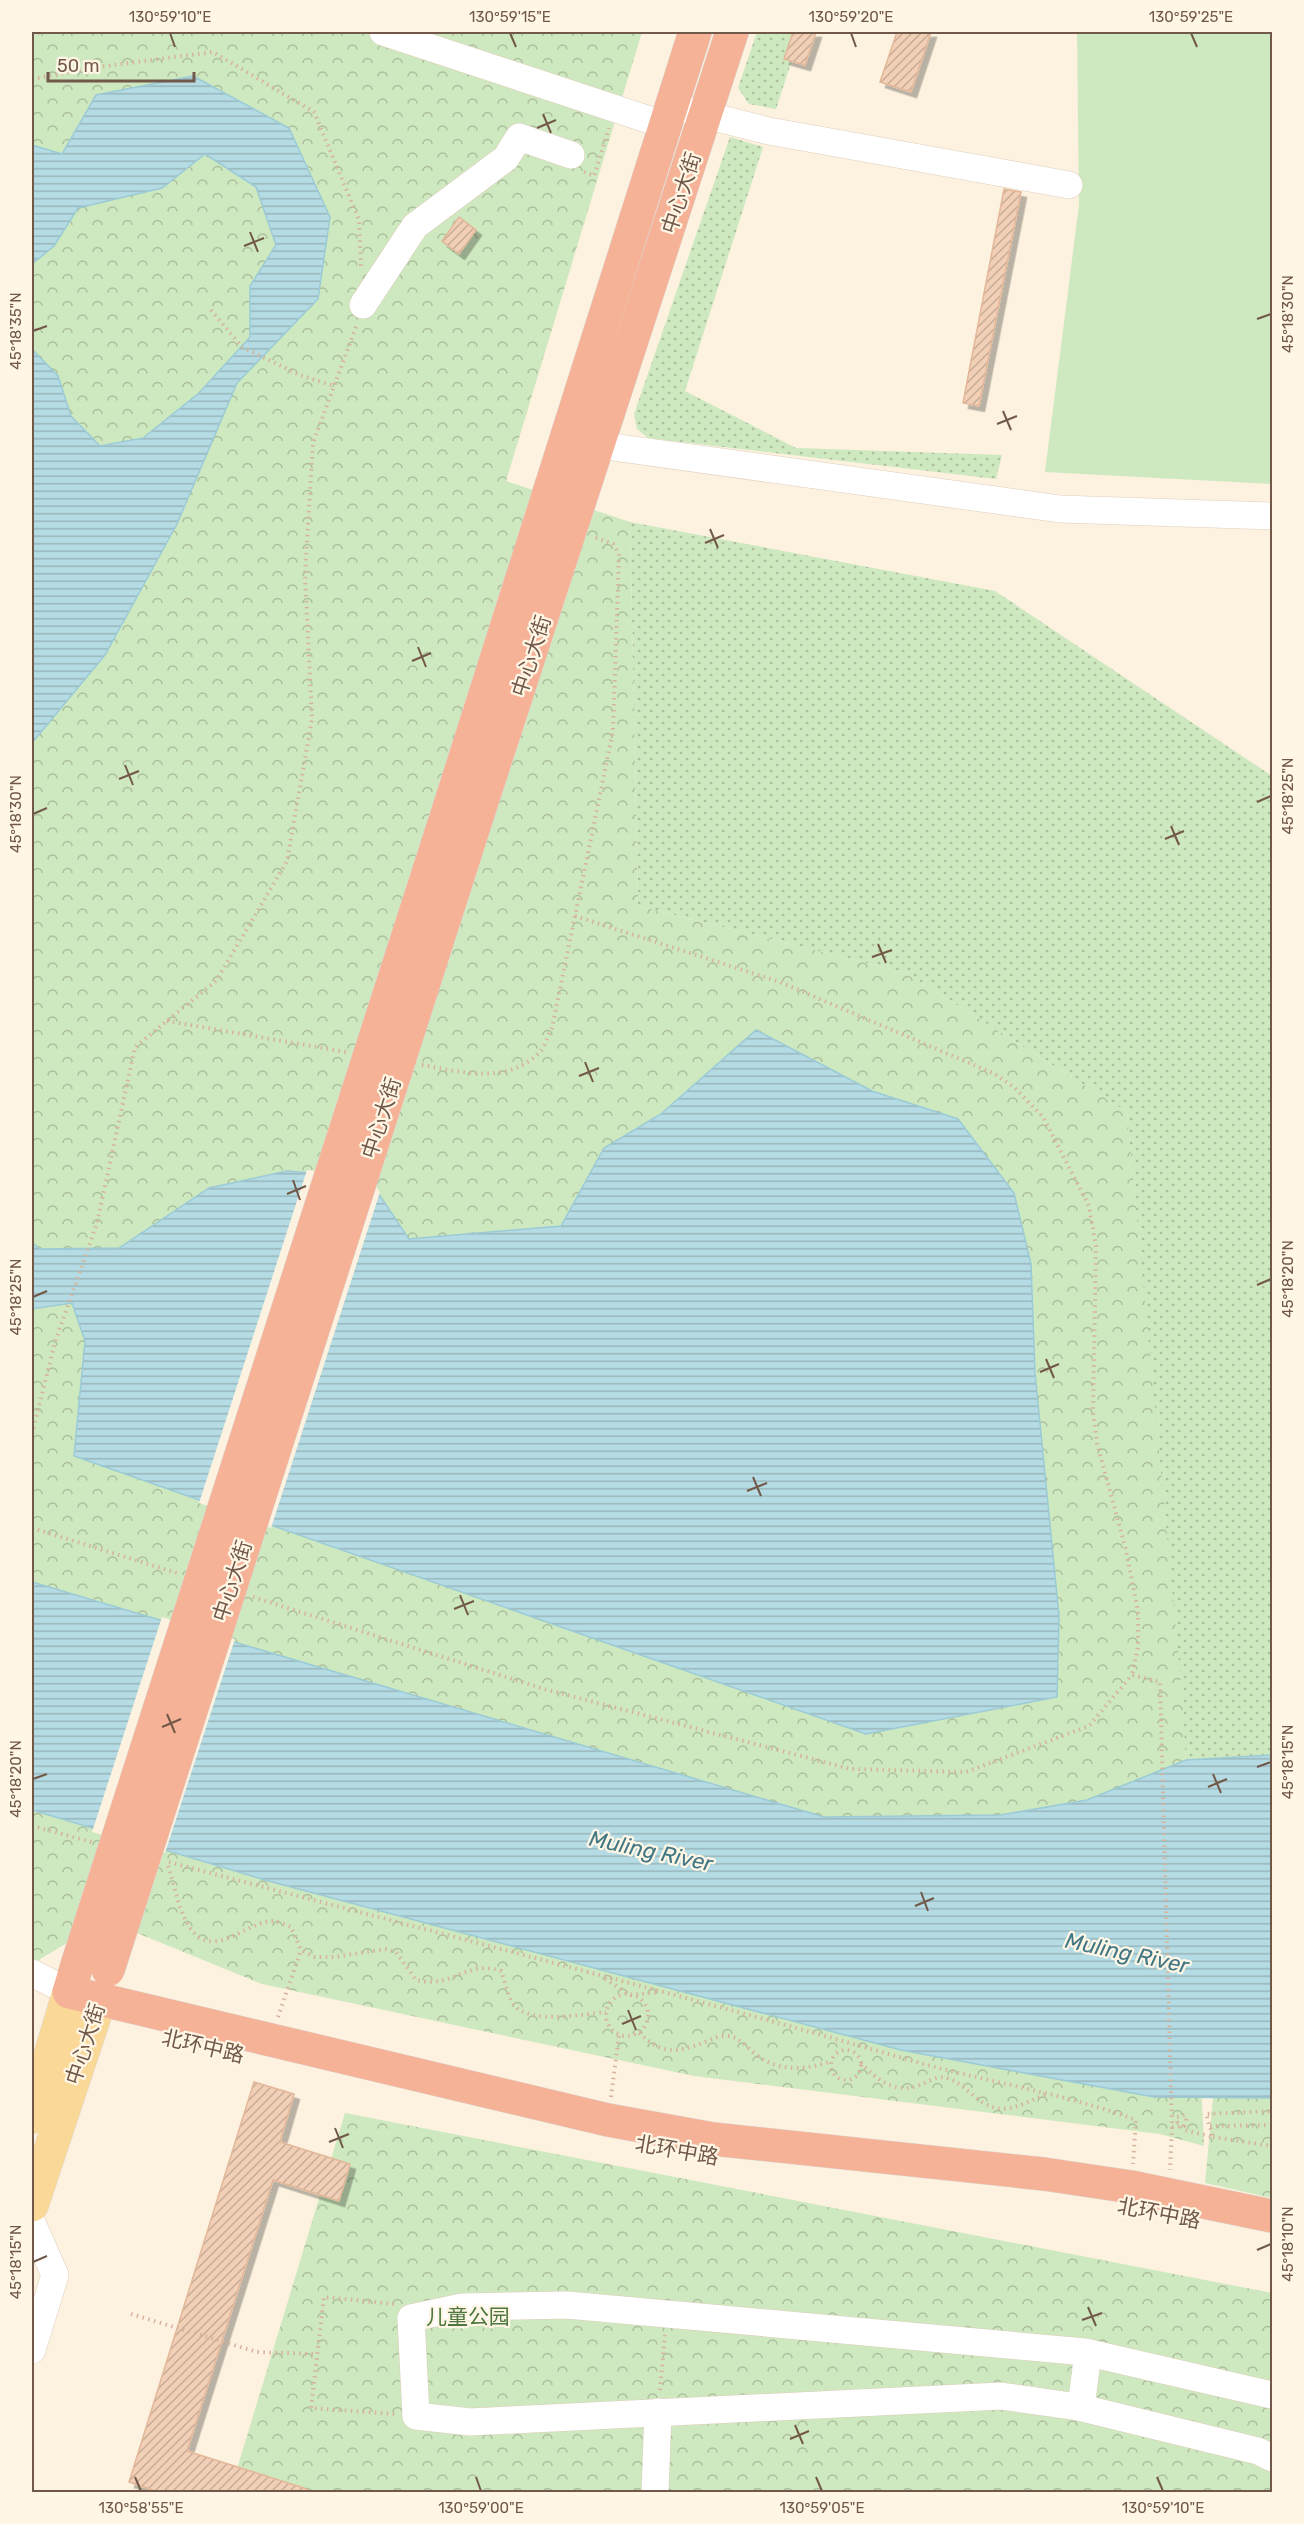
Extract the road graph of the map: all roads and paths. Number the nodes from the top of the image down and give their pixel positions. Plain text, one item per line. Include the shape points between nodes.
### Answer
1 (41, 32) edge
2 (383, 32) edge
3 (695, 32) edge
4 (732, 32) edge
5 (32, 35) edge
6 (32, 79) edge
7 (616, 107) junction
8 (668, 115) junction
9 (705, 116) junction
10 (571, 155) joint
11 (1069, 185) dead end
12 (363, 305) junction
13 (211, 310) dead end
14 (334, 386) junction
15 (598, 445) junction
16 (1272, 516) edge
17 (573, 529) junction
18 (463, 813) junction
19 (575, 916) junction
20 (167, 1021) junction
21 (355, 1053) dead end
22 (414, 1064) dead end
23 (32, 1434) edge
24 (32, 1528) edge
25 (179, 1574) dead end
26 (248, 1596) dead end
27 (1132, 1675) junction
28 (32, 1827) edge
29 (99, 1844) dead end
30 (301, 1950) junction
31 (32, 1973) edge
32 (599, 1975) junction
33 (89, 1981) junction
34 (661, 1992) junction
35 (631, 1995) junction
36 (606, 2012) junction
37 (639, 2033) junction
38 (619, 2035) junction
39 (270, 2041) junction
40 (831, 2061) junction
41 (861, 2063) junction
42 (952, 2072) junction
43 (945, 2077) junction
44 (1046, 2094) junction
45 (1272, 2111) edge
46 (32, 2117) edge
47 (608, 2120) junction
48 (1272, 2125) edge
49 (1210, 2126) junction
50 (1172, 2127) junction
51 (1213, 2137) junction
52 (1272, 2146) edge
53 (1131, 2187) junction
54 (1169, 2195) junction
55 (32, 2205) edge
56 (1272, 2216) edge
57 (32, 2223) edge
58 (1272, 2235) edge
59 (131, 2314) dead end
60 (668, 2314) junction
61 (412, 2317) junction
62 (32, 2350) edge
63 (1088, 2353) junction
64 (316, 2354) junction
65 (1272, 2395) edge
66 (1081, 2408) junction
67 (658, 2412) junction
68 (416, 2416) junction
69 (1272, 2458) edge
70 (655, 2493) edge

1 - 5 path
2 - 7 street
3 - 8 highway, 中心大街
4 - 9 highway, 中心大街
6 - 12 path via 213,52 314,112 359,220
7 - 8 street
7 - 10 path via 594,176 574,168 577,158
8 - 9 street
8 - 18 highway, 中心大街
9 - 11 street via 769,132
9 - 15 highway, 中心大街
10 - 12 street via 519,137 506,158 416,226
12 - 14 path
13 - 14 path via 242,347 300,375
14 - 20 path via 313,443 305,575 312,719 287,861 216,981
15 - 16 street via 1060,508
15 - 17 highway, 中心大街
17 - 18 highway, 中心大街
17 - 19 path via 613,544 619,554 613,731
18 - 33 highway, 中心大街, bridge
19 - 22 path via 552,1028 540,1052 517,1068 484,1076
19 - 27 path via 780,982 994,1074 1015,1088 1043,1117 1089,1206 1096,1246 1093,1412 1138,1611 1138,1647
20 - 21 path
20 - 23 path via 135,1047 96,1223 55,1342
24 - 25 path
26 - 27 path via 544,1689 851,1769 966,1772 1089,1726
27 - 50 path via 1160,1682
28 - 29 path
30 - 32 path via 291,1927 272,1921 228,1938 210,1941 196,1935 185,1919 167,1862
30 - 36 path via 315,1957 334,1957 385,1949 396,1952 416,1980 431,1984 486,1966 501,1971 514,2005 526,2014 548,2017
30 - 39 path
31 - 33 street, 北环中路
32 - 34 path
32 - 35 path
33 - 39 highway, 北环中路
33 - 46 main road, 中心大街
33 - 55 main road, 中心大街
33 - 58 highway, 北环中路 via 145,2033 619,2140 726,2159 1020,2190
34 - 35 path
34 - 42 path
35 - 36 path via 612,2000
35 - 37 path via 643,2001 648,2014
36 - 38 path via 608,2026
37 - 38 path
37 - 40 path via 654,2047 672,2051 730,2036 744,2042 764,2061 792,2068 812,2069
38 - 47 path
39 - 47 highway, 北环中路
40 - 41 path via 836,2053 847,2050 856,2054
40 - 41 path via 834,2075 847,2080 859,2073
41 - 43 path via 878,2080 898,2088 915,2088
42 - 43 path
42 - 44 path
43 - 44 path via 989,2108 1003,2111
44 - 53 path via 1136,2120
45 - 49 path via 1206,2114
47 - 53 highway, 北环中路 via 713,2139
48 - 49 path
49 - 51 path
50 - 51 path, bridge via 1184,2126 1185,2115 1180,2114 1177,2122 1185,2130
50 - 54 path
51 - 52 path
53 - 54 highway, 北环中路
54 - 56 highway, 北环中路
57 - 62 street via 55,2275
59 - 64 path via 257,2352
60 - 61 street via 567,2305 462,2307
60 - 63 street
60 - 67 path
61 - 64 path via 403,2305 324,2297
61 - 68 street
63 - 65 street
63 - 66 street
64 - 68 path via 311,2408
66 - 67 street via 1001,2396
66 - 69 street via 1258,2451
67 - 68 street via 470,2422
67 - 70 street

